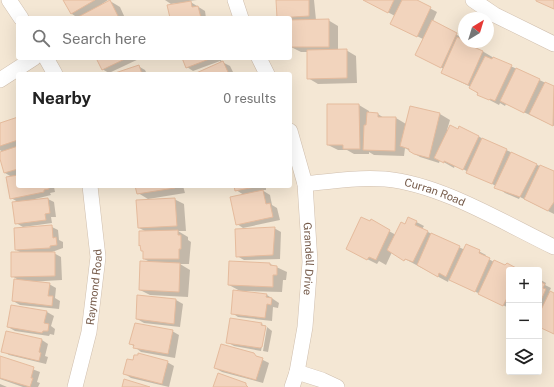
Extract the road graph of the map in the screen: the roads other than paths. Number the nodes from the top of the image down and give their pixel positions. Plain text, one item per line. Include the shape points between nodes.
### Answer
1 (9, 0) edge
2 (235, 0) edge
3 (473, 0) edge
4 (20, 16) edge
5 (240, 16) edge
6 (554, 44) edge
7 (31, 60) edge
8 (47, 60) edge
9 (260, 60) edge
10 (54, 72) edge
11 (266, 72) edge
12 (0, 80) edge
13 (292, 138) edge
14 (305, 184) junction
15 (90, 188) edge
16 (554, 247) edge
17 (297, 372) junction
18 (75, 387) edge
19 (292, 387) edge
20 (337, 387) edge

1 - 4 street
2 - 5 street
3 - 6 street via 495,15
7 - 12 street
8 - 10 street
9 - 11 street
13 - 14 street, Grandell Drive
14 - 16 street, Curran Road via 369,179 415,185 462,203
14 - 17 street, Grandell Drive via 310,276
15 - 18 street, Raymond Road via 98,257 89,332
17 - 19 street, Grandell Drive
17 - 20 street

